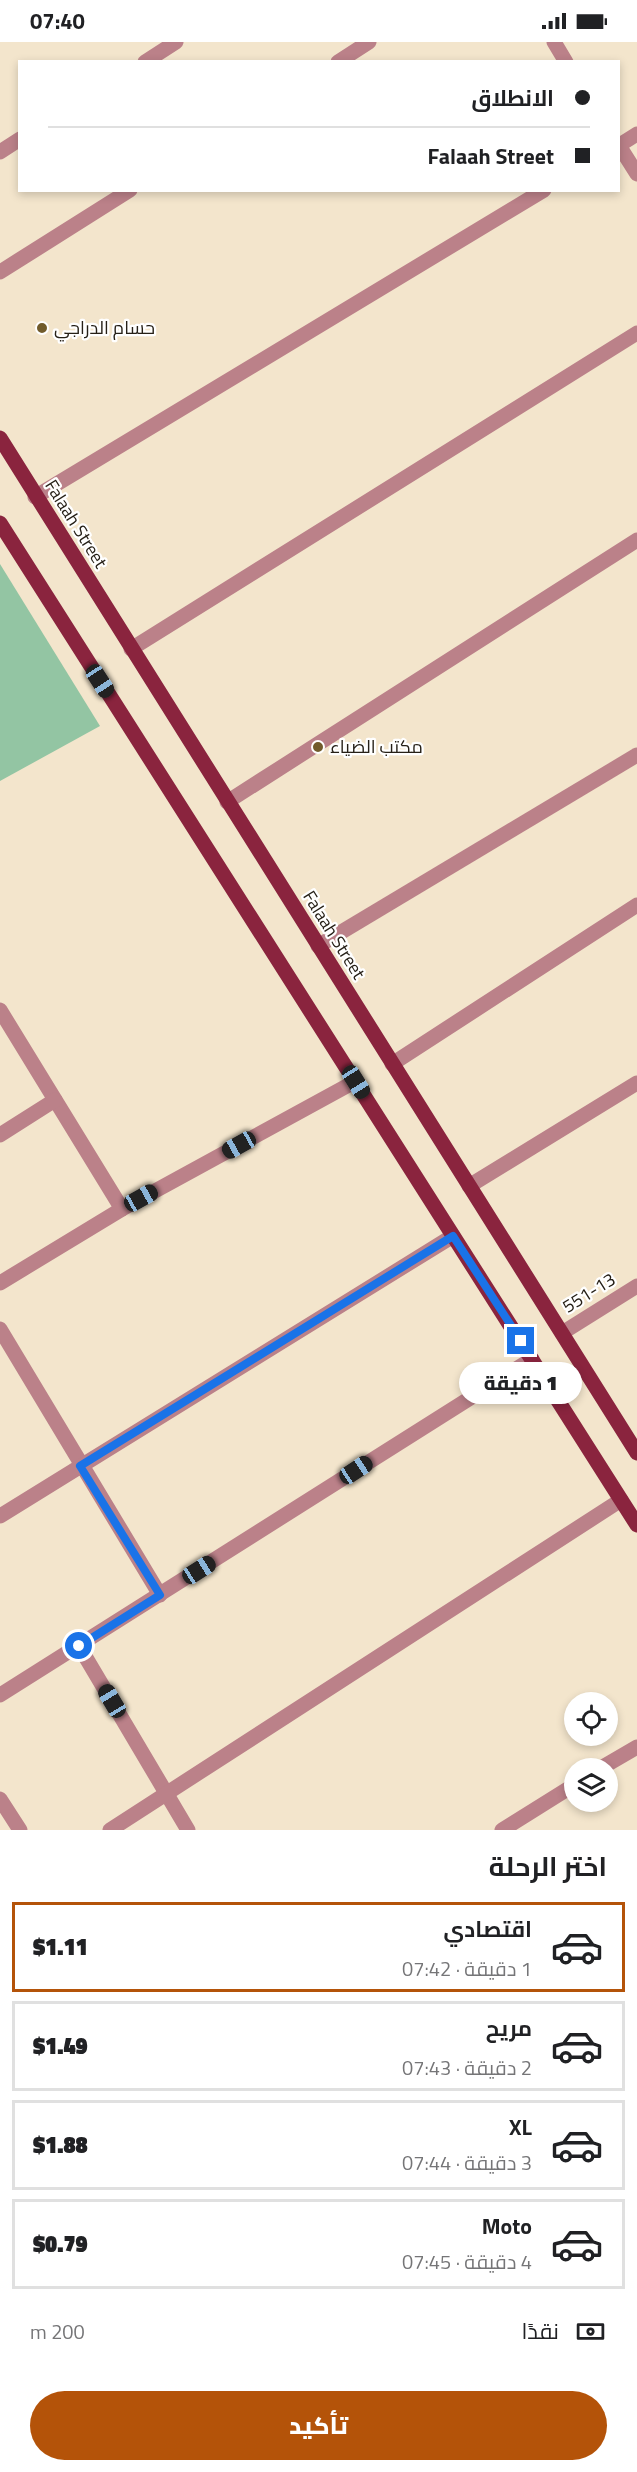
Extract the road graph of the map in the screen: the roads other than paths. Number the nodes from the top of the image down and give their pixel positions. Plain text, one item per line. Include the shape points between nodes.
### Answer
1 (176, 42) edge
2 (369, 42) edge
3 (554, 42) edge
4 (148, 60) edge
5 (341, 60) edge
6 (565, 60) edge
7 (637, 134) edge
8 (18, 141) edge
9 (620, 144) edge
10 (620, 148) edge
11 (0, 152) edge
12 (637, 174) edge
13 (127, 192) edge
14 (541, 192) edge
15 (0, 272) edge
16 (637, 333) edge
17 (0, 438) edge
18 (35, 497) junction
19 (0, 523) edge
20 (637, 540) edge
21 (131, 649) junction
22 (637, 755) edge
23 (227, 802) junction
24 (637, 905) edge
25 (318, 946) junction
26 (0, 1010) edge
27 (392, 1064) junction
28 (356, 1082) junction
29 (637, 1083) edge
30 (55, 1100) junction
31 (0, 1135) edge
32 (469, 1186) junction
33 (122, 1209) junction
34 (453, 1236) junction
35 (0, 1283) edge
36 (637, 1286) edge
37 (0, 1329) edge
38 (562, 1333) junction
39 (532, 1359) junction
40 (637, 1452) edge
41 (80, 1466) junction
42 (621, 1500) junction
43 (0, 1516) edge
44 (637, 1525) edge
45 (160, 1595) junction
46 (79, 1646) junction
47 (0, 1695) edge
48 (637, 1746) edge
49 (618, 1758) edge
50 (564, 1791) edge
51 (167, 1794) junction
52 (0, 1798) edge
53 (20, 1830) edge
54 (110, 1830) edge
55 (188, 1830) edge
56 (502, 1830) edge

1 - 4 street
2 - 5 street
3 - 6 street
7 - 9 street
8 - 11 street
10 - 12 street
13 - 15 street
14 - 18 street
16 - 21 street
17 - 18 main road, Falaah Street
18 - 21 main road, Falaah Street
19 - 28 main road
20 - 23 street
21 - 23 main road, Falaah Street
22 - 25 street
23 - 25 main road, Falaah Street
24 - 27 street
25 - 27 main road, Falaah Street
26 - 30 street
27 - 32 main road, Falaah Street
28 - 33 street
28 - 34 main road
29 - 32 street
30 - 31 street
30 - 33 street
32 - 38 main road, Falaah Street
33 - 35 street
34 - 39 main road
34 - 41 street
36 - 38 street, 551-13
37 - 41 street
38 - 40 main road, Falaah Street
39 - 42 main road
39 - 45 street
41 - 43 street
41 - 45 street
42 - 44 main road
42 - 51 street
45 - 46 street
46 - 47 street
46 - 51 street
48 - 49 street
50 - 56 street
51 - 54 street
51 - 55 street
52 - 53 street

